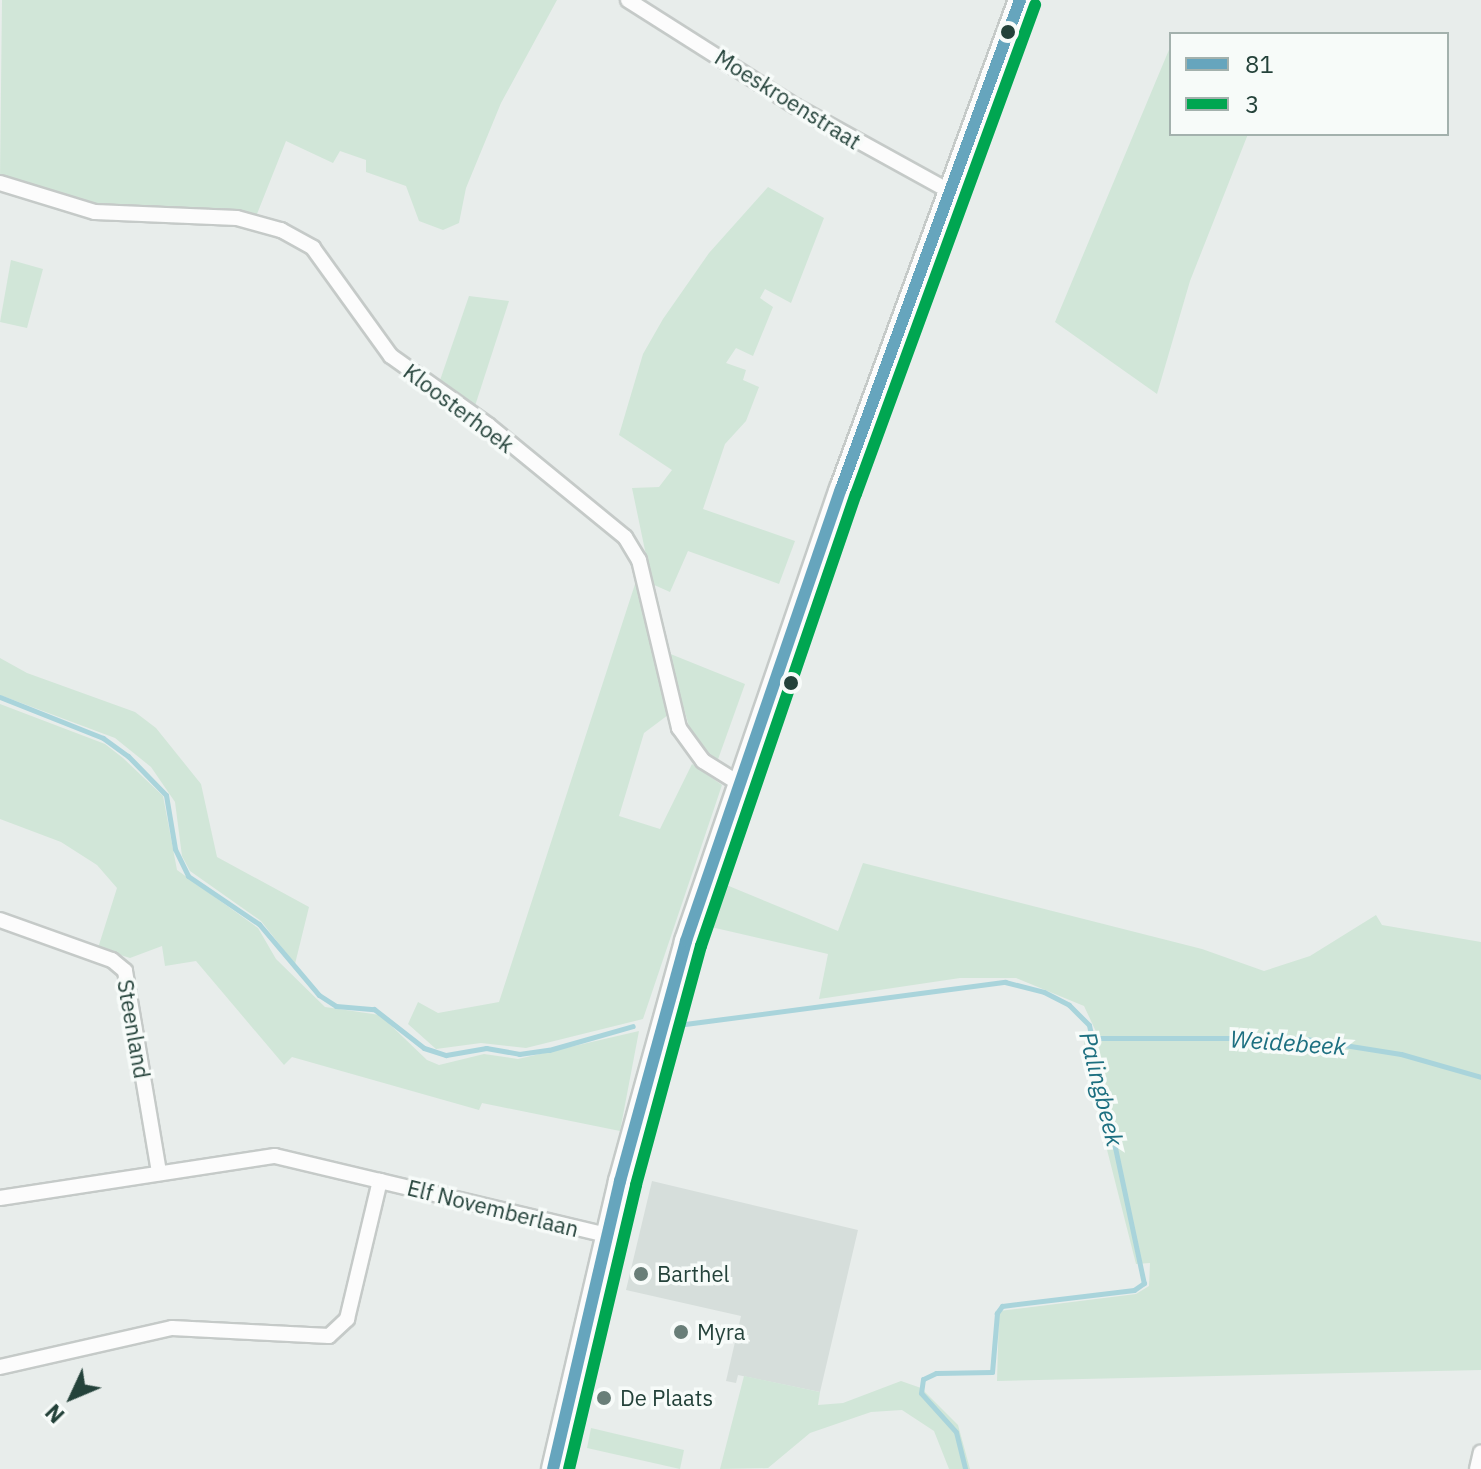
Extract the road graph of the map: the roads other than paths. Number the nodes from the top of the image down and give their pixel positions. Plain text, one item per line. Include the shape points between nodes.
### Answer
1 (628, 0) edge
2 (1020, 0) edge
3 (0, 183) edge
4 (951, 192) junction
5 (740, 784) junction
6 (0, 920) edge
7 (159, 1173) junction
8 (380, 1181) junction
9 (0, 1198) edge
10 (606, 1235) junction
11 (0, 1367) edge
12 (1481, 1452) edge
13 (553, 1469) edge
14 (1477, 1469) edge

1 - 4 street, Moeskroenstraat via 795,106
2 - 4 main road
3 - 5 street, Kloosterhoek via 95,212 237,218 281,230 313,248 391,356 488,425 635,549 679,728 703,761
4 - 5 main road
5 - 10 main road via 669,997
6 - 7 street, Steenland via 112,960 125,971
7 - 8 street, Elf Novemberlaan via 275,1156
7 - 9 street
8 - 10 street, Elf Novemberlaan
8 - 11 street, Elf Novemberlaan via 347,1319 329,1336 172,1328
10 - 13 main road
12 - 14 street

